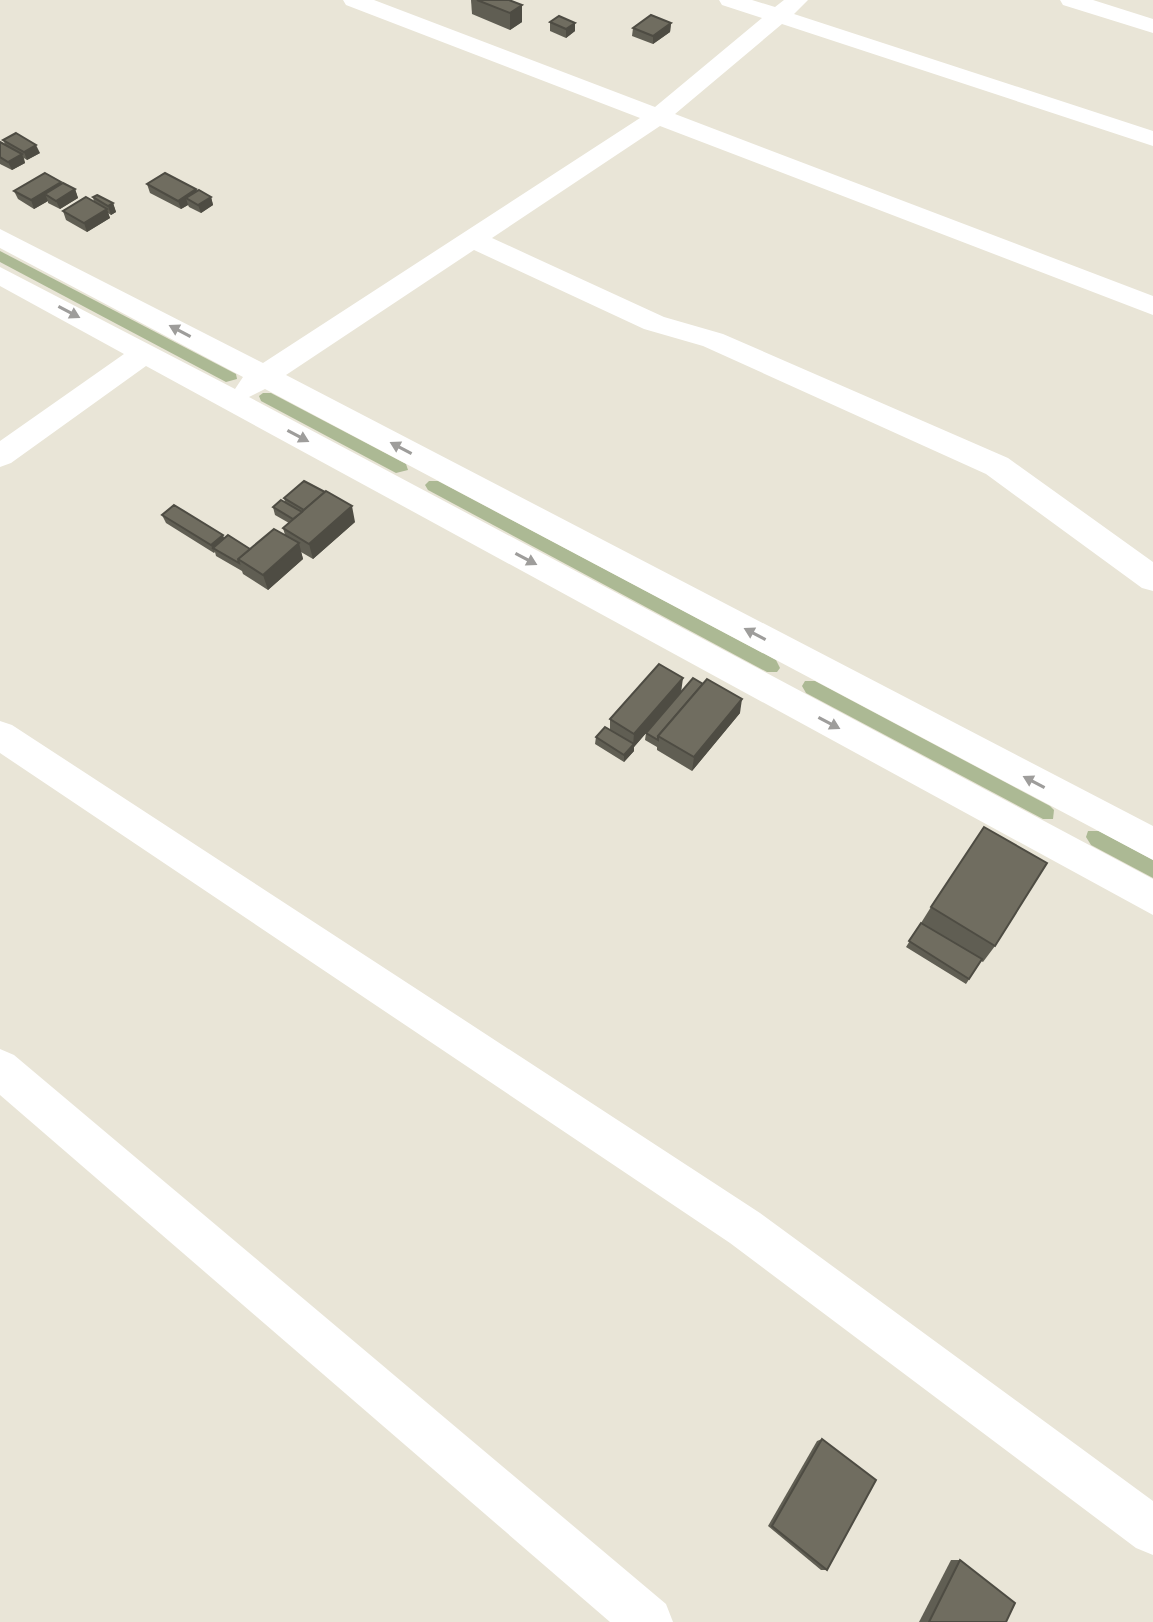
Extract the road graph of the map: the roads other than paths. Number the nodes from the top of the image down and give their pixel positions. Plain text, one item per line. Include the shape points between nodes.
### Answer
1 (354, 0) edge
2 (730, 0) edge
3 (797, 0) edge
4 (1071, 0) edge
5 (777, 17) junction
6 (1153, 26) edge
7 (656, 118) junction
8 (1153, 139) edge
9 (2, 240) edge
10 (474, 240) junction
11 (0, 275) edge
12 (1153, 306) edge
13 (145, 353) junction
14 (265, 376) junction
15 (230, 399) junction
16 (0, 456) edge
17 (436, 466) junction
18 (402, 492) junction
19 (1153, 579) edge
20 (807, 661) junction
21 (776, 694) junction
22 (0, 735) edge
23 (1081, 806) junction
24 (1153, 844) edge
25 (1055, 845) junction
26 (1153, 898) edge
27 (0, 1069) edge
28 (1153, 1531) edge
29 (648, 1622) edge

1 - 7 street
2 - 5 street
3 - 5 street
4 - 6 street
5 - 7 street
5 - 8 street
7 - 10 street
7 - 12 street
14 -> 9 street
10 - 14 street
10 - 19 street via 654,323 713,340 997,466
11 -> 13 street
13 - 15 street
13 - 16 street
14 - 15 street
17 -> 14 street
15 -> 18 street
17 - 18 street
20 -> 17 street
18 -> 21 street
20 - 21 street
23 -> 20 street
21 -> 25 street
22 - 28 street via 745,1228
23 - 24 street
23 - 25 street
25 - 26 street
27 - 29 street

